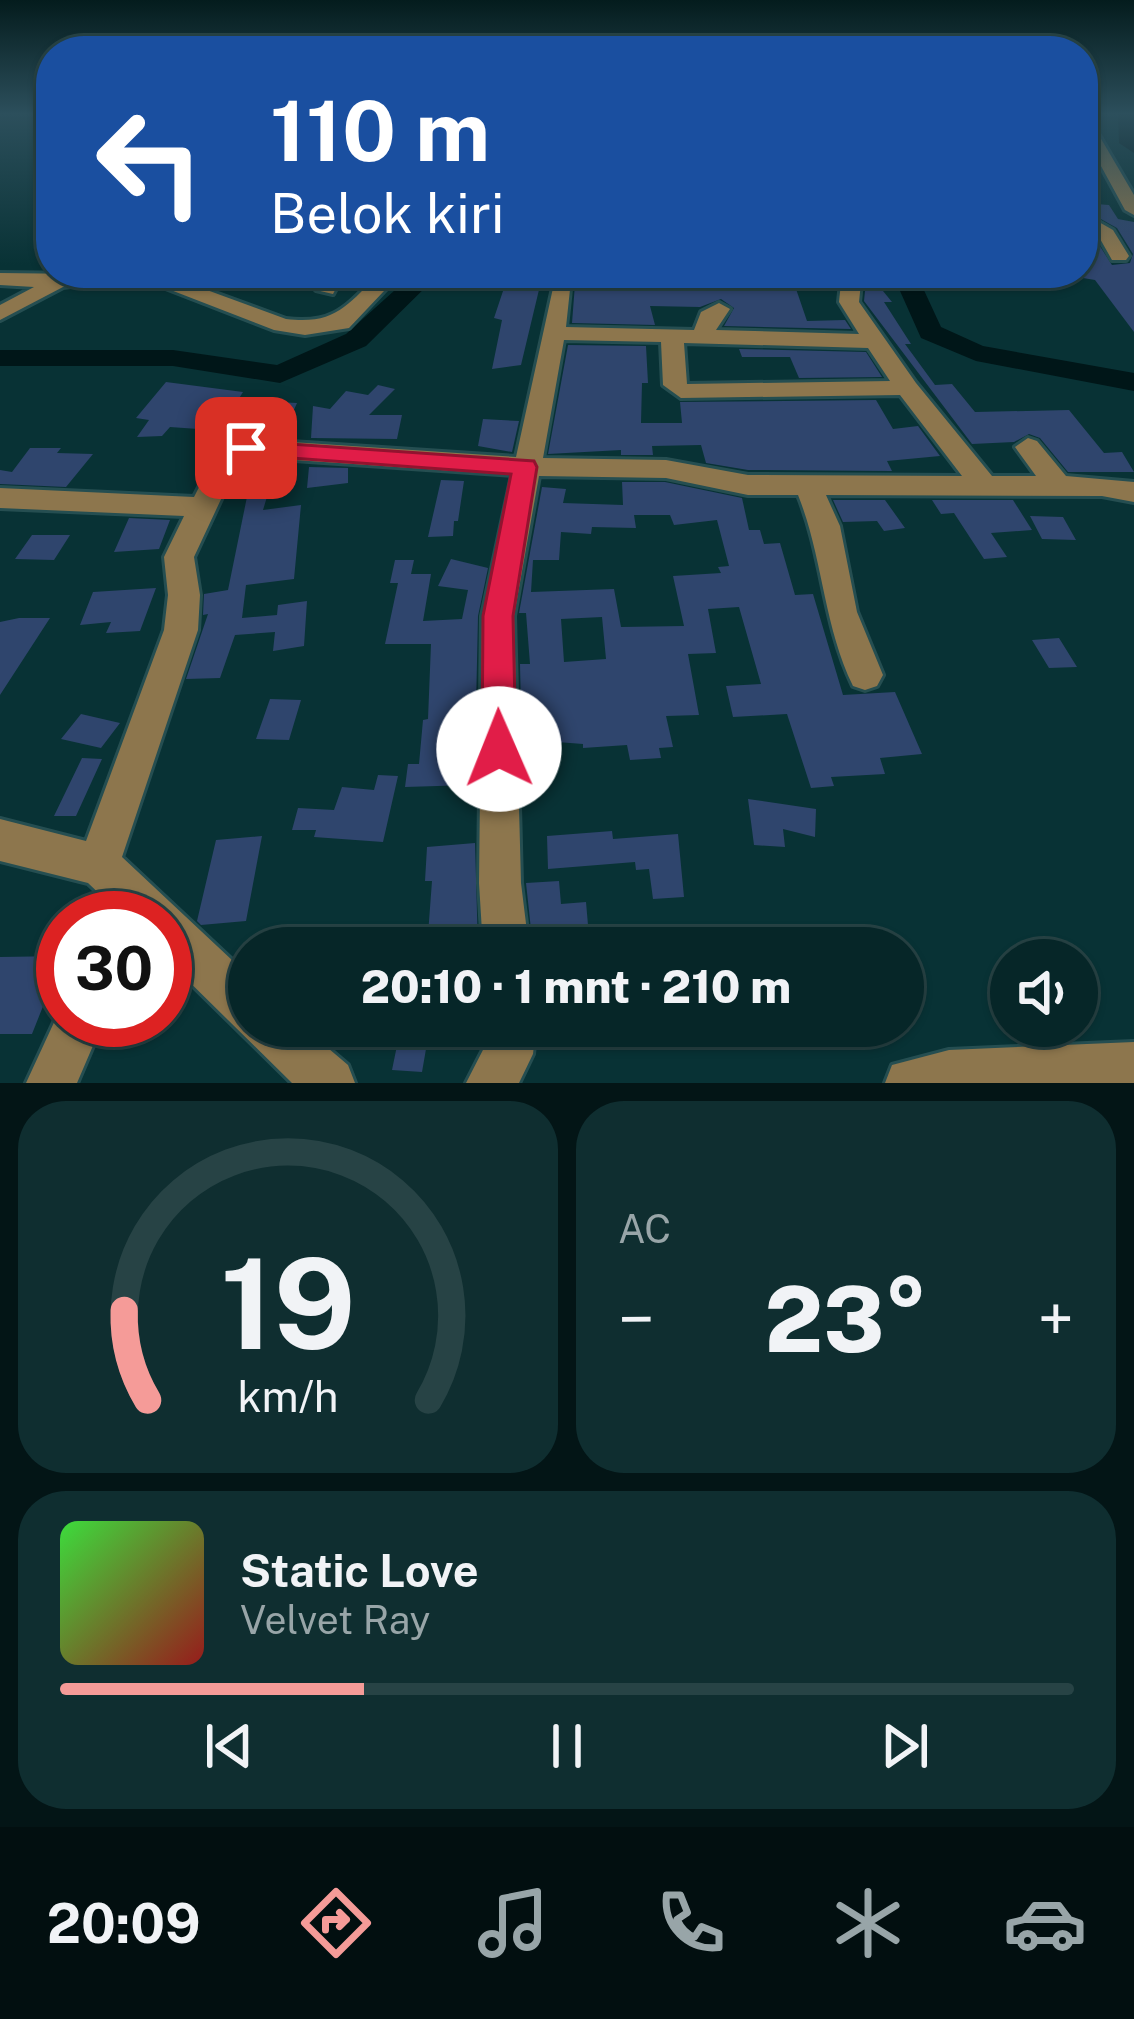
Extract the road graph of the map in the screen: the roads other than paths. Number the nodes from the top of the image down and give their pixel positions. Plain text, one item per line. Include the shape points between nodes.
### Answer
1 (1105, 165) edge
2 (1134, 209) edge
3 (1098, 228) edge
4 (1119, 256) dead end
5 (0, 279) edge
6 (36, 281) edge
7 (47, 288) edge
8 (184, 288) edge
9 (376, 288) edge
10 (563, 288) edge
11 (850, 288) edge
12 (719, 309) dead end
13 (0, 314) edge
14 (553, 333) junction
15 (672, 337) junction
16 (702, 338) junction
17 (875, 341) junction
18 (907, 388) junction
19 (1028, 447) dead end
20 (525, 467) junction
21 (984, 485) junction
22 (808, 486) junction
23 (1060, 486) junction
24 (1134, 492) edge
25 (0, 498) edge
26 (201, 507) junction
27 (865, 675) dead end
28 (0, 840) edge
29 (99, 865) junction
30 (124, 891) edge
31 (504, 927) edge
32 (192, 956) edge
33 (228, 990) edge
34 (68, 1047) edge
35 (290, 1047) edge
36 (509, 1047) edge
37 (1134, 1067) edge
38 (51, 1083) edge
39 (330, 1083) edge
40 (490, 1083) edge
41 (910, 1083) edge

1 - 2 street
3 - 4 street
5 - 6 street
7 - 13 street
8 - 9 street via 305,328 341,323
10 - 14 street
11 - 17 street via 849,302
12 - 16 street
14 - 15 street
14 - 20 street
15 - 16 street
15 - 18 street via 681,391
16 - 17 street
17 - 18 street
18 - 21 street
19 - 23 street
20 - 22 street via 666,469 729,484
20 - 26 street via 246,448 226,460
20 - 31 street via 498,616
21 - 22 street
21 - 23 street
22 - 27 street
23 - 24 street
25 - 26 street
26 - 29 street via 179,557 182,630
28 - 29 street
29 - 30 street
32 - 33 street
34 - 38 street
35 - 39 street
36 - 40 street
37 - 41 street

